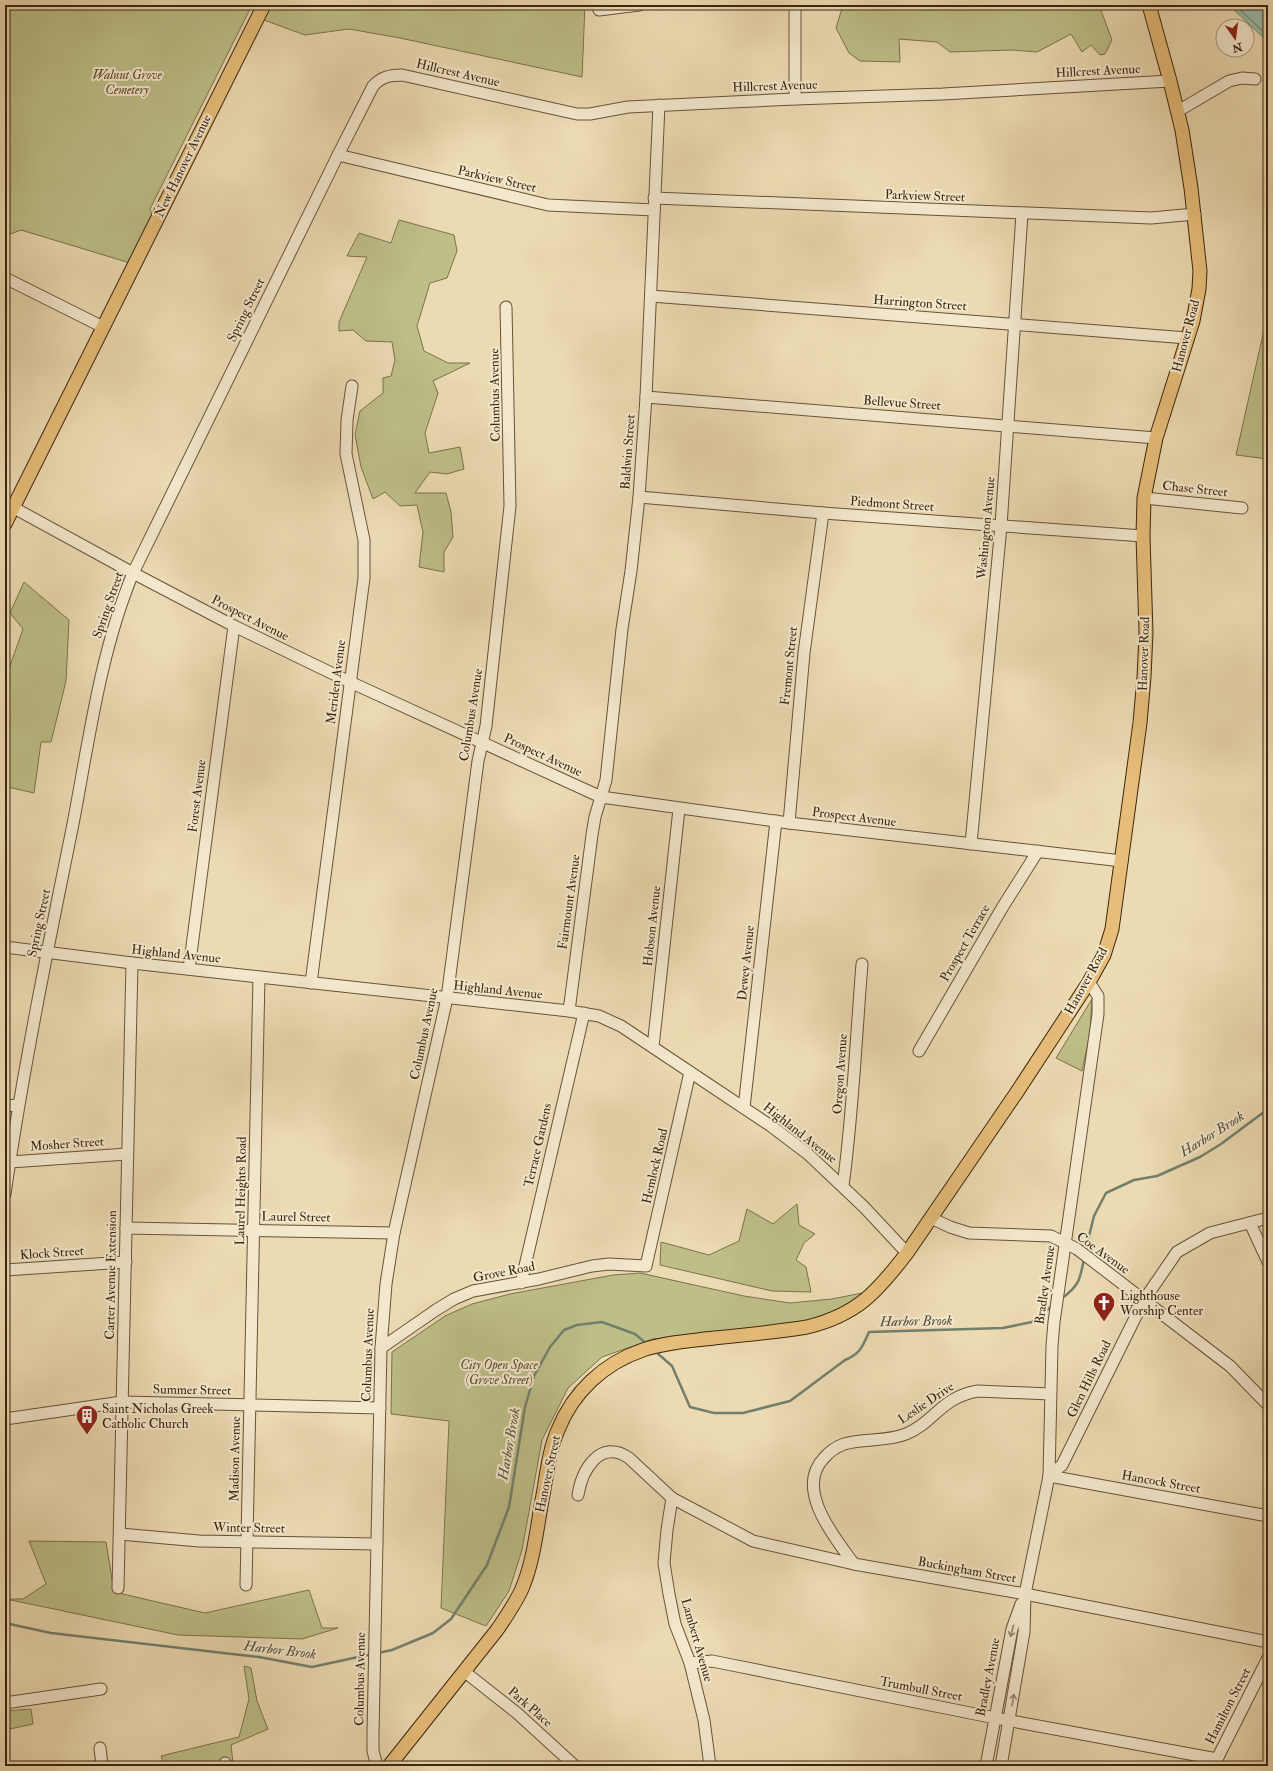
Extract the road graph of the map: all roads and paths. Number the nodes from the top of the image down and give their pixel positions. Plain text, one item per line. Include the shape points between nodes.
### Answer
1 (264, 5) edge
2 (639, 5) edge
3 (794, 5) edge
4 (1149, 5) edge
5 (599, 10) dead end
6 (385, 77) joint
7 (1255, 79) dead end
8 (1170, 81) junction
9 (795, 99) junction
10 (659, 105) junction
11 (1178, 111) junction
12 (338, 155) junction
13 (654, 198) junction
14 (654, 210) junction
15 (1022, 214) junction
16 (1195, 214) junction
17 (5, 278) edge
18 (651, 296) junction
19 (506, 308) dead end
20 (1014, 324) junction
21 (103, 327) junction
22 (1187, 338) junction
23 (352, 386) dead end
24 (646, 397) junction
25 (1008, 426) junction
26 (1156, 438) junction
27 (639, 497) junction
28 (1144, 498) junction
29 (9, 505) edge
30 (1242, 508) dead end
31 (823, 513) junction
32 (5, 524) edge
33 (1001, 526) junction
34 (1143, 536) junction
35 (133, 574) junction
36 (234, 626) junction
37 (350, 682) junction
38 (482, 743) junction
39 (601, 797) junction
40 (679, 809) junction
41 (776, 821) junction
42 (789, 823) junction
43 (971, 844) junction
44 (1038, 851) junction
45 (1122, 861) junction
46 (5, 947) edge
47 (46, 953) junction
48 (132, 963) junction
49 (862, 964) dead end
50 (189, 968) junction
51 (259, 977) junction
52 (1089, 982) junction
53 (311, 983) junction
54 (447, 998) junction
55 (569, 1012) junction
56 (584, 1013) junction
57 (653, 1047) junction
58 (919, 1051) dead end
59 (690, 1072) junction
60 (18, 1104) junction
61 (5, 1106) edge
62 (744, 1108) junction
63 (127, 1154) junction
64 (10, 1162) junction
65 (842, 1186) junction
66 (5, 1194) edge
67 (931, 1218) junction
68 (1268, 1218) edge
69 (1250, 1223) junction
70 (126, 1228) junction
71 (254, 1230) junction
72 (394, 1233) junction
73 (1065, 1242) junction
74 (907, 1253) junction
75 (126, 1262) junction
76 (1268, 1262) edge
77 (646, 1266) joint
78 (5, 1270) edge
79 (521, 1283) junction
80 (1144, 1300) junction
81 (381, 1348) junction
82 (1050, 1394) junction
83 (122, 1402) junction
84 (250, 1405) junction
85 (1268, 1405) edge
86 (380, 1408) junction
87 (5, 1419) edge
88 (1049, 1476) junction
89 (578, 1495) dead end
90 (672, 1498) junction
91 (1268, 1516) edge
92 (120, 1534) junction
93 (247, 1542) junction
94 (377, 1544) junction
95 (854, 1564) junction
96 (246, 1585) dead end
97 (118, 1588) dead end
98 (1025, 1594) junction
99 (1268, 1642) edge
100 (1268, 1658) edge
101 (690, 1663) junction
102 (465, 1672) junction
103 (101, 1689) dead end
104 (5, 1703) edge
105 (995, 1718) junction
106 (1009, 1721) junction
107 (100, 1748) dead end
108 (1215, 1763) edge
109 (102, 1766) edge
110 (377, 1766) edge
111 (390, 1766) edge
112 (575, 1766) edge
113 (710, 1766) edge
114 (986, 1766) edge
115 (1001, 1766) edge

1 - 21 main road, New Hanover Avenue
2 - 5 street
3 - 9 street
4 - 8 main road, Hanover Road
6 - 10 street, Hillcrest Avenue via 402,74 577,114
6 - 12 street, Spring Street via 373,86
7 - 11 street via 1229,81
8 - 9 street, Hillcrest Avenue via 943,94
8 - 11 main road, Hanover Road
9 - 10 street, Hillcrest Avenue
10 - 13 street, Baldwin Street
11 - 16 main road, Hanover Road
12 - 14 street, Parkview Street via 548,205
12 - 35 street, Spring Street
13 - 14 street, Baldwin Street
13 - 15 street, Parkview Street
14 - 18 street, Baldwin Street
15 - 16 street, Parkview Street via 1165,218
15 - 20 street, Washington Avenue
16 - 22 main road, Hanover Road via 1199,289
17 - 21 street
18 - 20 street, Harrington Street
18 - 24 street, Baldwin Street
19 - 38 street, Columbus Avenue via 510,506
20 - 22 street, Harrington Street
20 - 25 street, Washington Avenue
21 - 29 main road, New Hanover Avenue
22 - 26 main road, Hanover Road
23 - 37 street, Meriden Avenue via 346,454 364,540 364,578
24 - 25 street, Bellevue Street
24 - 27 street, Baldwin Street
25 - 26 street, Bellevue Street
25 - 33 street, Washington Avenue
26 - 28 main road, Hanover Road
27 - 31 street, Piedmont Street
27 - 39 street, Baldwin Street via 608,768
28 - 30 street, Chase Street
28 - 34 main road, Hanover Road
29 - 32 main road, New Hanover Avenue
29 - 35 street, Prospect Avenue
31 - 33 street, Piedmont Street
31 - 42 street, Fremont Street via 804,653
33 - 34 street, Piedmont Street
33 - 43 street, Washington Avenue
34 - 45 main road, Hanover Road via 1146,625 1144,677
35 - 36 street, Prospect Avenue
35 - 47 street, Spring Street via 108,645
36 - 37 street, Prospect Avenue
36 - 50 street, Forest Avenue
37 - 38 street, Prospect Avenue
37 - 53 street, Meriden Avenue
38 - 39 street, Prospect Avenue
38 - 54 street, Columbus Avenue
39 - 40 street, Prospect Avenue
39 - 55 street, Fairmount Avenue via 592,835
40 - 41 street, Prospect Avenue
40 - 57 street, Hobson Avenue
41 - 42 street, Prospect Avenue
41 - 62 street, Dewey Avenue
42 - 43 street, Prospect Avenue
43 - 44 street, Prospect Avenue
44 - 45 street, Prospect Avenue
44 - 58 street, Prospect Terrace
45 - 52 main road, Hanover Road via 1108,942
46 - 47 street, Highland Avenue
47 - 48 street, Highland Avenue
47 - 60 street, Spring Street
48 - 50 street, Highland Avenue
48 - 63 street, Carter Avenue Extension
49 - 65 street, Oregon Avenue via 851,1123
50 - 51 street, Highland Avenue
51 - 53 street, Highland Avenue
51 - 71 street, Laurel Heights Road
52 - 67 main road, Hanover Road
52 - 73 street, Bradley Avenue via 1098,996 1098,1014
53 - 54 street, Highland Avenue
54 - 55 street, Highland Avenue
54 - 72 street, Columbus Avenue
55 - 56 street, Highland Avenue
56 - 57 street, Highland Avenue via 611,1020
56 - 79 street, Terrace Gardens
57 - 59 street, Highland Avenue
59 - 62 street, Highland Avenue
59 - 77 street, Hemlock Road
60 - 61 street
60 - 64 street, Spring Street
62 - 65 street, Highland Avenue via 808,1154
63 - 64 street, Mosher Street
63 - 70 street, Carter Avenue Extension
64 - 66 street, Spring Street
65 - 74 street, Highland Avenue
67 - 73 street, Coe Avenue via 950,1228 968,1233 1045,1236
67 - 74 main road, Hanover Road
68 - 69 street, Glen Hills Road
69 - 76 street
69 - 80 street, Glen Hills Road via 1210,1233 1177,1252
70 - 71 street, Laurel Street
70 - 75 street, Carter Avenue Extension
71 - 72 street, Laurel Street
71 - 84 street, Laurel Heights Road
72 - 81 street, Columbus Avenue via 386,1284
73 - 80 street, Coe Avenue
73 - 82 street, Bradley Avenue via 1052,1346
74 - 102 main road, Hanover Street via 873,1294 847,1313 825,1323 788,1330 661,1345 628,1356 597,1376 579,1394 565,1415 552,1446 532,1556 521,1591 510,1611
75 - 78 street, Klock Street
75 - 83 street, Carter Avenue Extension
77 - 79 street, Grove Road via 610,1264
79 - 81 street, Grove Road via 473,1291 454,1299
80 - 85 street, Coe Avenue via 1230,1366
80 - 88 street, Glen Hills Road via 1062,1465
81 - 86 street, Columbus Avenue
82 - 88 street, Bradley Avenue
82 - 95 street, Leslie Drive via 978,1391 967,1393 956,1396 910,1432 900,1436 845,1444 826,1455 817,1464 812,1484 814,1495 828,1526
83 - 84 street, Summer Street
83 - 87 street, Summer Street
83 - 92 street, Carter Avenue Extension
84 - 86 street, Summer Street
84 - 93 street, Madison Avenue
86 - 94 street, Columbus Avenue
88 - 91 street, Hancock Street
88 - 98 street, Bradley Avenue
89 - 90 street, Buckingham Street via 581,1478 592,1463 601,1454 614,1451 629,1458
90 - 95 street, Buckingham Street via 753,1541
90 - 101 street, Lambert Avenue via 664,1563 676,1624
92 - 93 street, Winter Street via 199,1541
92 - 97 street, Carter Avenue Extension
93 - 94 street, Winter Street
93 - 96 street, Madison Avenue
94 - 110 street, Columbus Avenue via 373,1745
95 - 98 street, Buckingham Street
98 - 99 street, Buckingham Street
98 -> 105 street, Bradley Avenue via 1012,1629
106 -> 98 street, Bradley Avenue via 1024,1632
100 - 108 street, Hamilton Street
101 - 105 street, Trumbull Street via 712,1661
101 - 113 street, Lambert Avenue via 704,1720
102 - 111 main road, Hanover Street
102 - 112 street, Park Place via 517,1712
103 - 104 street
105 - 106 street, Trumbull Street
105 - 114 street, Bradley Avenue
106 - 108 street, Trumbull Street
106 - 115 street, Bradley Avenue
107 - 109 street

